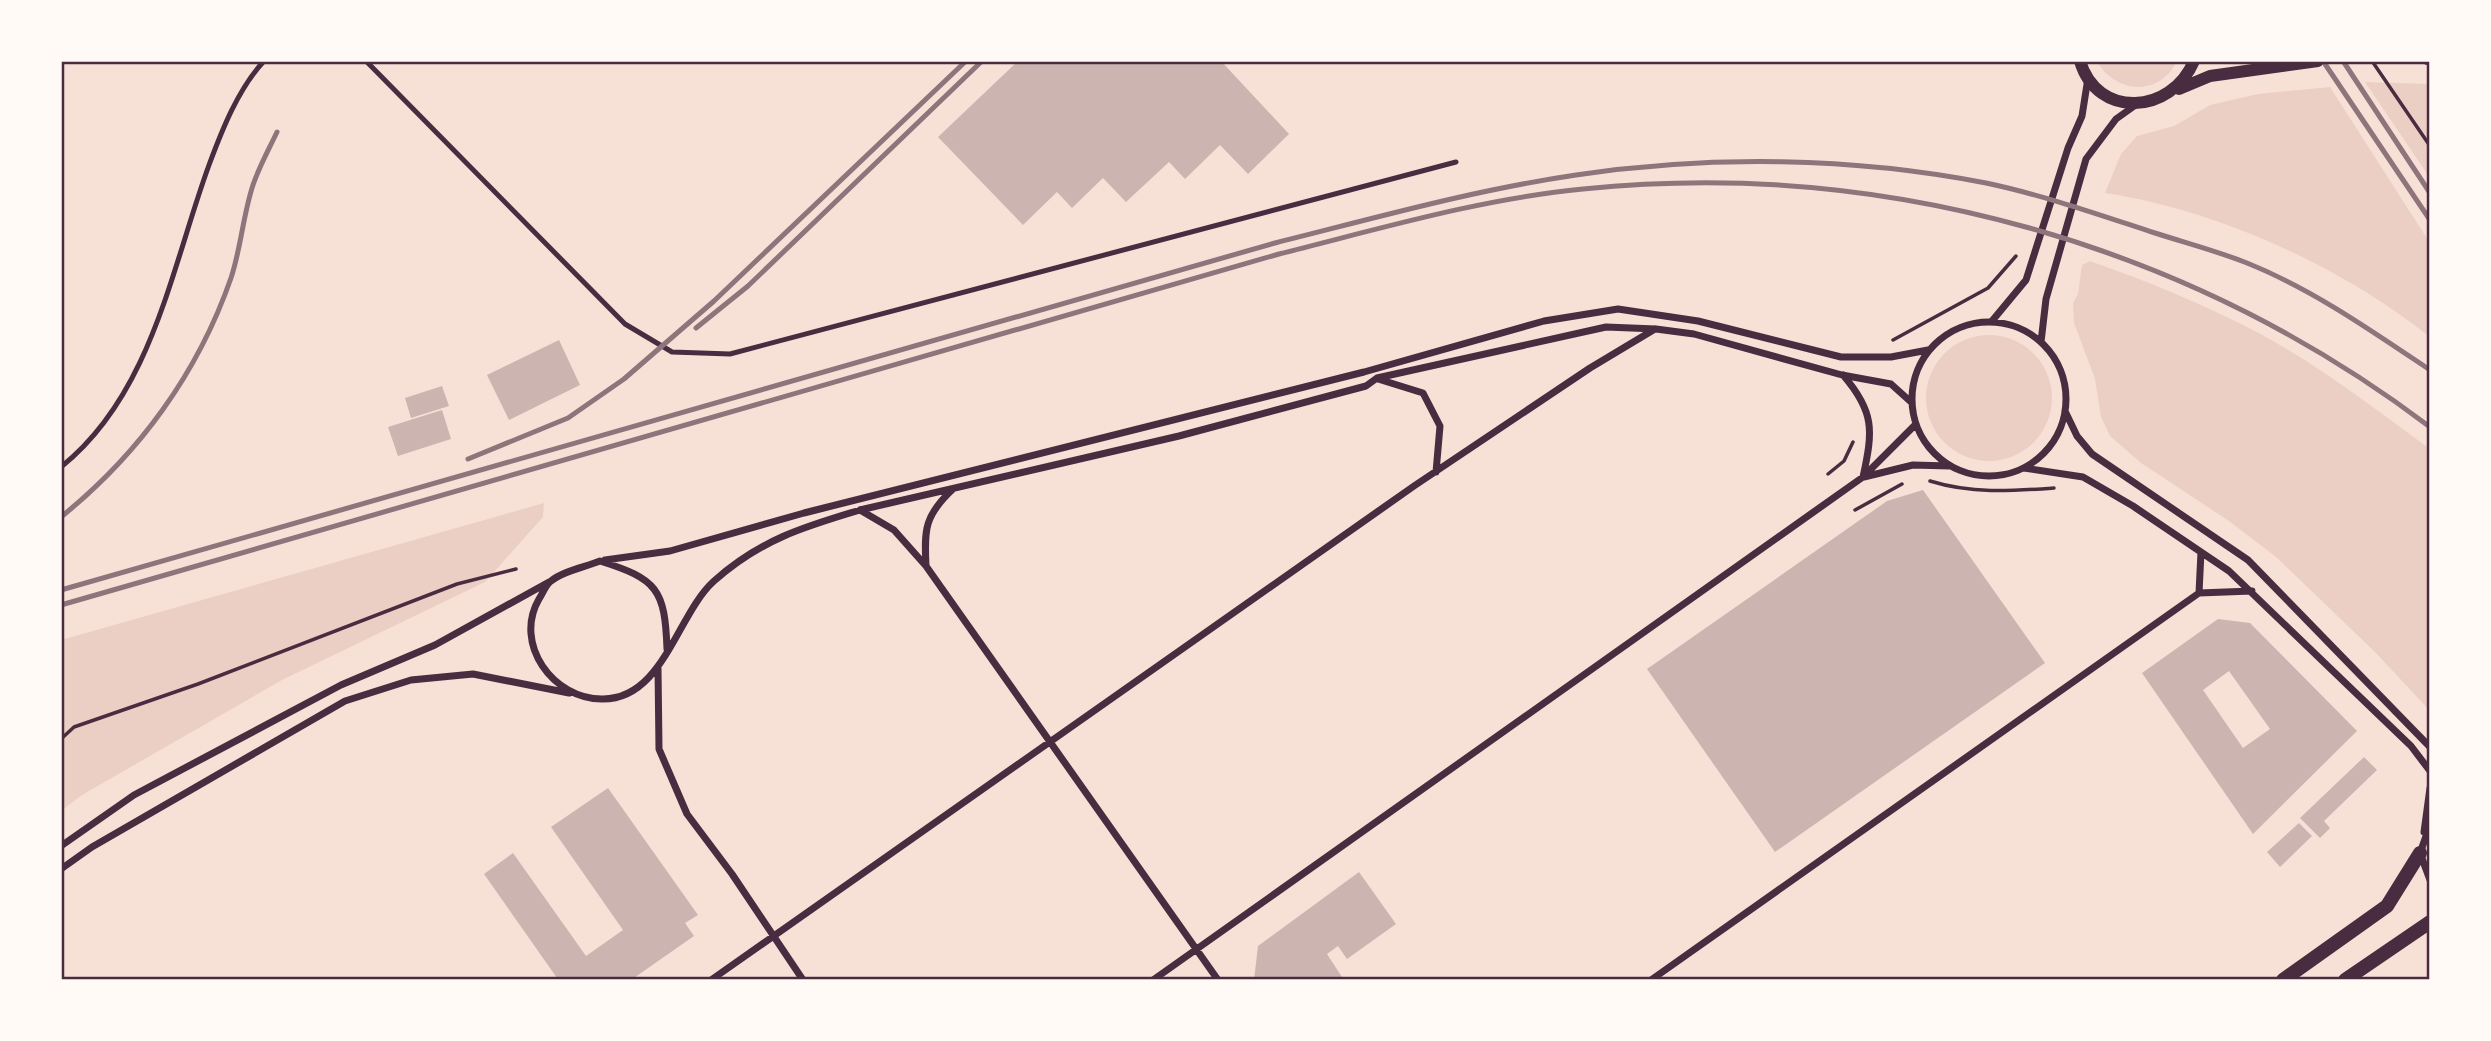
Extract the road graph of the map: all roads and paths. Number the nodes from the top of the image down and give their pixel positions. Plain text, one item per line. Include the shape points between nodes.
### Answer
1 (264, 61) edge
2 (366, 61) edge
3 (2080, 61) edge
4 (2194, 61) edge
5 (2248, 61) edge
6 (2318, 61) edge
7 (2372, 61) edge
8 (2269, 66) junction
9 (2088, 78) junction
10 (2175, 91) junction
11 (2137, 104) junction
12 (2430, 146) edge
13 (1456, 162) dead end
14 (2016, 256) dead end
15 (1992, 321) junction
16 (1656, 329) junction
17 (1883, 342) dead end
18 (2041, 342) junction
19 (1928, 350) junction
20 (1843, 375) junction
21 (1377, 378) junction
22 (1911, 402) junction
23 (2065, 411) junction
24 (1916, 424) junction
25 (1854, 440) dead end
26 (61, 467) edge
27 (1951, 467) junction
28 (2024, 468) junction
29 (1436, 472) junction
30 (1828, 474) dead end
31 (1863, 477) junction
32 (1924, 480) dead end
33 (1914, 482) dead end
34 (954, 488) junction
35 (2065, 488) dead end
36 (860, 510) junction
37 (1855, 510) dead end
38 (2201, 552) junction
39 (600, 561) junction
40 (926, 566) junction
41 (516, 569) dead end
42 (550, 581) junction
43 (2252, 591) junction
44 (2199, 593) junction
45 (667, 649) junction
46 (658, 668) junction
47 (572, 694) junction
48 (61, 739) edge
49 (1049, 740) junction
50 (2430, 747) edge
51 (2430, 771) edge
52 (2430, 788) edge
53 (2430, 825) edge
54 (2423, 836) junction
55 (61, 846) edge
56 (2420, 853) junction
57 (61, 869) edge
58 (2430, 880) edge
59 (2430, 922) edge
60 (774, 936) junction
61 (1197, 949) junction
62 (711, 980) edge
63 (803, 980) edge
64 (1153, 980) edge
65 (1218, 980) edge
66 (1651, 980) edge
67 (2283, 980) edge
68 (2345, 980) edge

1 - 26 lane via 220,134 167,296 126,393 100,430
2 - 13 lane via 625,324 673,352 730,354
3 - 9 street
4 - 10 street
5 - 8 street
6 - 8 street
7 - 12 path
8 - 10 street via 2210,76
9 - 11 street via 2109,97
9 - 15 street via 2082,116 2026,280
10 - 11 street via 2157,101
11 - 18 street via 2116,119 2086,159 2046,299
14 - 17 path via 1988,289
15 - 18 street via 2027,331
15 - 19 street via 1957,328
16 - 20 street via 1694,334
16 - 21 street via 1606,327
16 - 29 street
18 - 23 street via 2062,373
19 - 22 street via 1915,374
19 - 39 street via 1891,357 1840,357 1698,321 1618,309 1544,321 670,551
20 - 22 street via 1891,384
20 - 31 street via 1861,396 1870,418 1871,441
21 - 29 street via 1423,393 1440,426
21 - 34 street via 1366,386 1179,436
22 - 24 street
23 - 28 street via 2051,444
23 - 50 street via 2092,454 2248,560
24 - 27 street via 1930,449
24 - 31 street
25 - 30 path via 1844,461
27 - 28 street via 1988,476
27 - 31 street via 1913,465
28 - 38 street via 2083,477
29 - 49 street
31 - 61 street
32 - 35 path via 1955,489 2002,492
33 - 37 path via 1880,494
34 - 36 street
34 - 40 street via 936,505 924,530
36 - 40 street via 894,530
36 - 45 street via 763,544 712,583
38 - 43 street
38 - 44 street
39 - 42 street
39 - 45 street via 640,573 665,607
40 - 49 street
41 - 48 path via 457,584 74,727
42 - 47 street via 533,610 531,643 545,673
42 - 55 street via 435,645 341,685 134,795
43 - 44 street
43 - 51 street via 2411,746
44 - 66 street
45 - 46 street
46 - 47 street via 634,691 604,700
46 - 60 street via 659,749 687,814
47 - 57 street via 473,674 411,680 345,701
49 - 60 street
49 - 61 street
52 - 54 street
53 - 54 street
54 - 56 street
56 - 58 street
56 - 67 main road via 2388,906
59 - 68 main road
60 - 62 street
60 - 63 street
61 - 64 street
61 - 65 street

